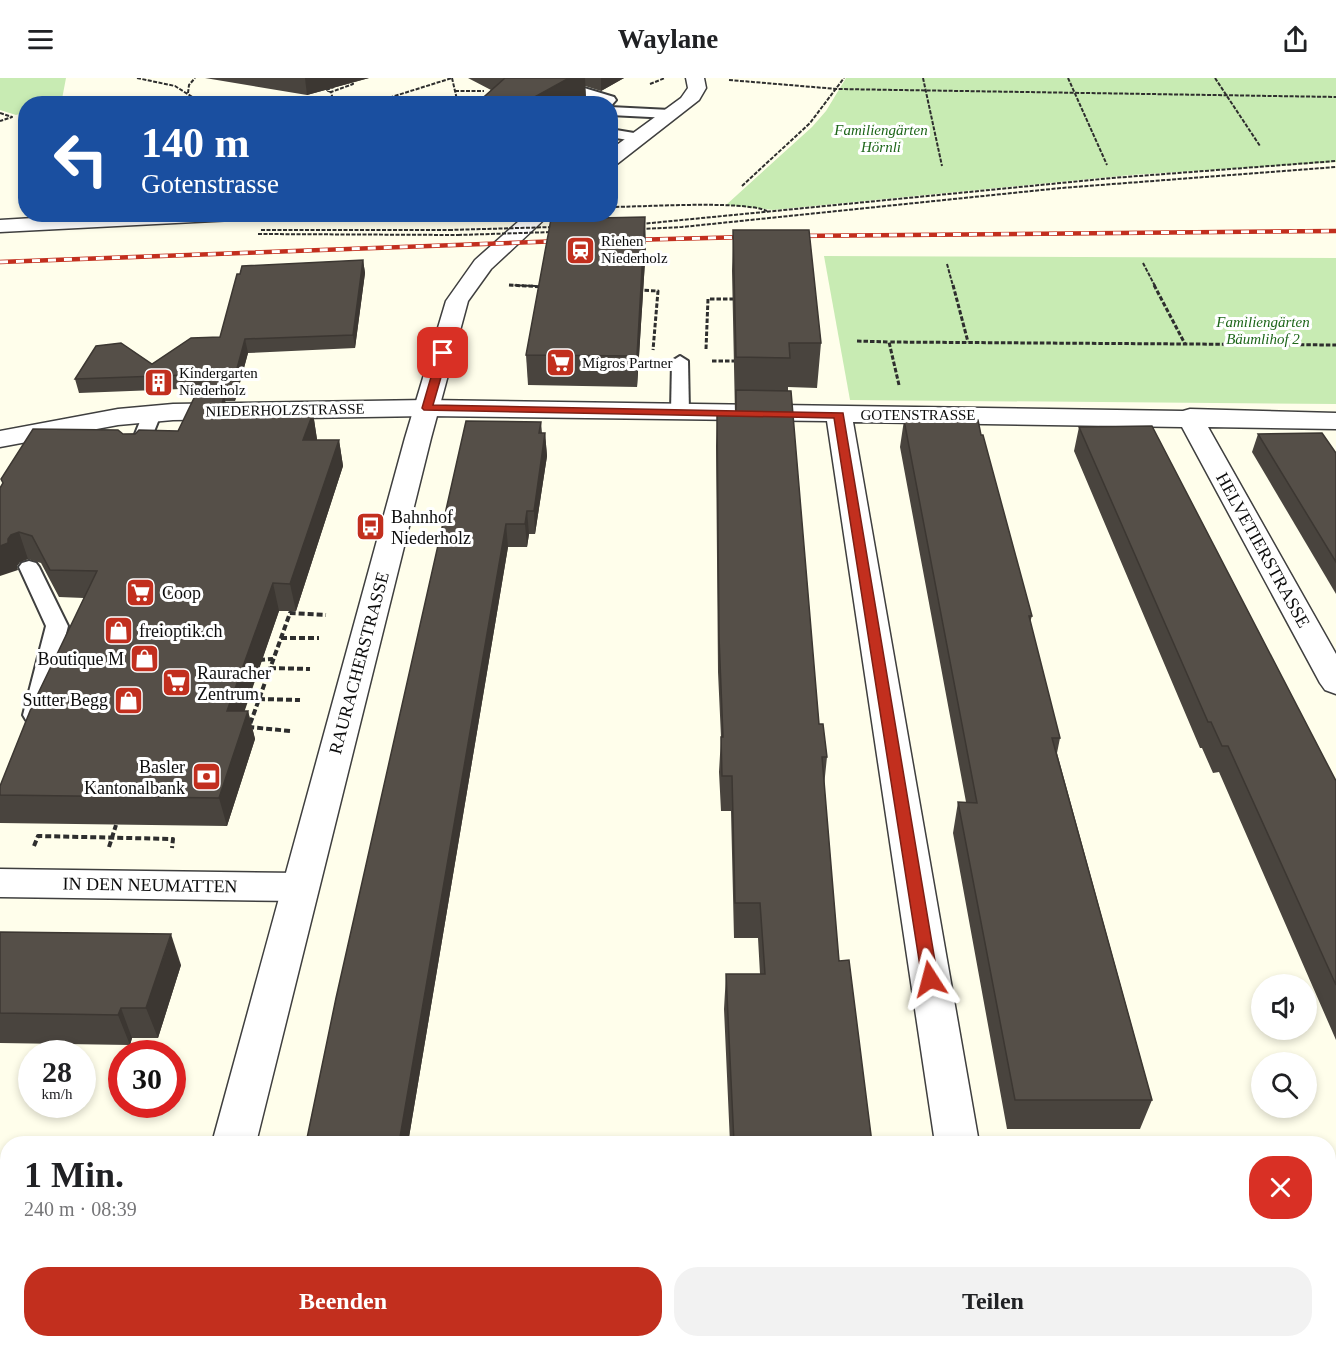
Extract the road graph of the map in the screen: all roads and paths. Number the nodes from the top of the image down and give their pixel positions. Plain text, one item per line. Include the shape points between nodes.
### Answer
1 (137, 78) edge
2 (195, 78) edge
3 (352, 78) edge
4 (452, 78) edge
5 (538, 78) edge
6 (695, 78) edge
7 (844, 78) edge
8 (923, 78) edge
9 (1068, 78) edge
10 (1215, 78) edge
11 (724, 80) dead end
12 (340, 85) dead end
13 (837, 89) junction
14 (455, 91) junction
15 (484, 91) dead end
16 (926, 91) junction
17 (332, 92) junction
18 (188, 93) junction
19 (1075, 93) junction
20 (1226, 95) junction
21 (192, 96) edge
22 (333, 96) edge
23 (398, 96) edge
24 (456, 96) edge
25 (597, 96) edge
26 (1336, 97) edge
27 (618, 111) edge
28 (0, 113) edge
29 (670, 114) junction
30 (0, 121) edge
31 (618, 134) edge
32 (640, 138) junction
33 (1260, 146) dead end
34 (618, 154) edge
35 (1336, 161) edge
36 (1107, 165) dead end
37 (942, 166) dead end
38 (1336, 168) edge
39 (742, 186) dead end
40 (618, 207) edge
41 (768, 212) junction
42 (78, 222) edge
43 (536, 222) edge
44 (545, 222) edge
45 (633, 224) edge
46 (0, 226) edge
47 (634, 229) edge
48 (449, 230) dead end
49 (563, 232) edge
50 (458, 235) dead end
51 (1143, 262) dead end
52 (947, 264) dead end
53 (466, 284) junction
54 (550, 287) edge
55 (634, 290) edge
56 (658, 291) dead end
57 (733, 298) edge
58 (857, 341) dead end
59 (889, 342) junction
60 (968, 342) junction
61 (1185, 344) junction
62 (1336, 345) edge
63 (706, 351) dead end
64 (680, 361) dead end
65 (427, 408) junction
66 (680, 412) junction
67 (152, 414) junction
68 (839, 415) junction
69 (906, 415) junction
70 (1190, 417) junction
71 (1336, 421) edge
72 (0, 439) edge
73 (136, 454) edge
74 (29, 567) dead end
75 (326, 615) dead end
76 (281, 638) junction
77 (319, 638) dead end
78 (273, 659) junction
79 (252, 660) edge
80 (270, 668) junction
81 (310, 669) dead end
82 (1336, 683) edge
83 (259, 699) junction
84 (300, 700) dead end
85 (290, 731) dead end
86 (28, 739) edge
87 (116, 825) edge
88 (112, 837) junction
89 (173, 839) dead end
90 (107, 850) dead end
91 (11, 883) edge
92 (300, 887) junction
93 (236, 1136) edge
94 (956, 1136) edge

1 - 18 path via 175,86
2 - 18 path
3 - 17 path via 353,84
4 - 14 path
4 - 23 path
5 - 25 lane
6 - 29 street via 697,91
7 - 13 path
8 - 16 path
9 - 19 path
10 - 20 path
11 - 13 path
12 - 17 path via 326,90
13 - 16 path
13 - 39 path via 808,127
14 - 15 path
14 - 24 path
16 - 19 path
16 - 37 path
17 - 22 path
18 - 21 path
19 - 20 path
19 - 36 path
20 - 26 path
20 - 33 path
27 - 29 lane
28 - 30 path via 12,117
29 - 32 street
31 - 32 lane
32 - 34 street
35 - 41 path via 1112,178
38 - 47 path via 1061,188
40 - 41 path via 733,206 759,207
41 - 45 path
42 - 46 street
43 - 48 path, bridge
44 - 53 street, RAURACHERSTRASSE via 510,239
49 - 50 path, bridge
51 - 61 path
52 - 60 path
53 - 54 path
53 - 65 street, RAURACHERSTRASSE via 454,312
55 - 56 path
57 - 63 path via 708,299
58 - 59 path
59 - 60 path
59 - 69 path
60 - 61 path
61 - 62 path
64 - 66 lane
65 - 66 street, GOTENSTRASSE
65 - 67 street, NIEDERHOLZSTRASSE
65 - 92 street, RAURACHERSTRASSE
66 - 68 street, GOTENSTRASSE
67 - 72 street, NIEDERHOLZSTRASSE
67 - 73 lane
68 - 69 street, GOTENSTRASSE
68 - 94 street
69 - 70 street, GOTENSTRASSE
70 - 71 street, GOTENSTRASSE
70 - 82 street, HELVETIERSTRASSE
74 - 86 lane via 57,626
75 - 76 path via 290,613
76 - 77 path
76 - 78 path
78 - 79 path
78 - 80 path
80 - 81 path
80 - 83 path
83 - 84 path
83 - 85 path via 249,727
87 - 88 path
88 - 89 path
88 - 90 path
88 - 91 path via 38,836
91 - 92 street, IN DEN NEUMATTEN
92 - 93 street, RAURACHERSTRASSE

